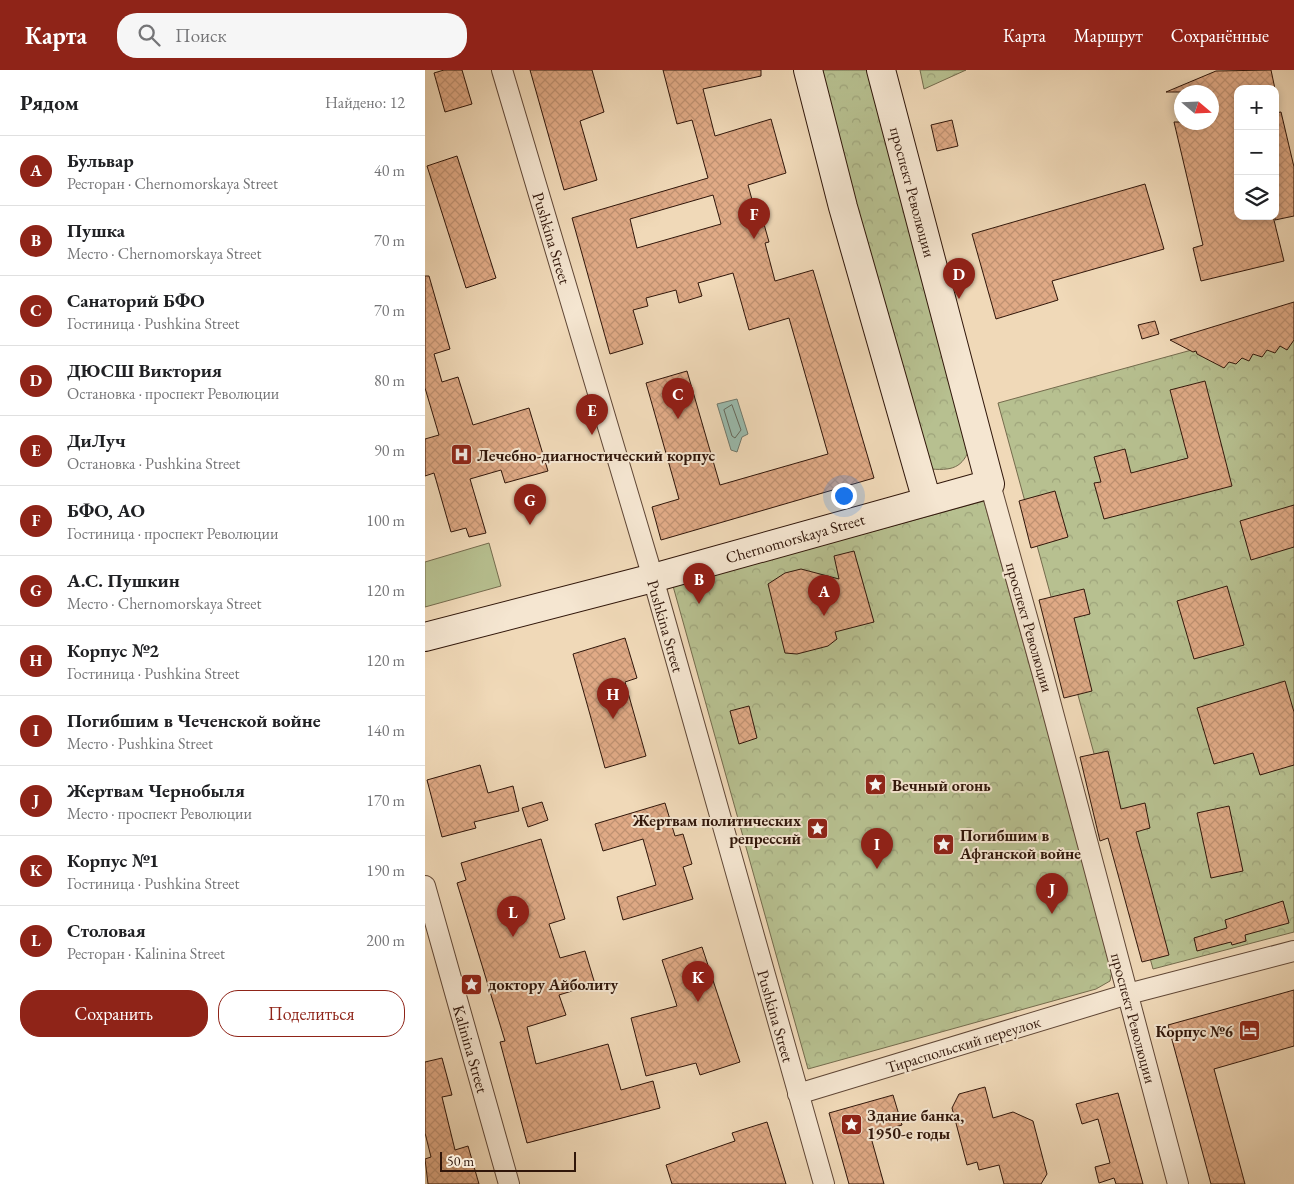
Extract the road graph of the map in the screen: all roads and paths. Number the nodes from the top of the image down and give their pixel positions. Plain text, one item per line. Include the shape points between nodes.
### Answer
1 (502, 70) edge
2 (808, 70) edge
3 (881, 70) edge
4 (990, 484) junction
5 (927, 501) junction
6 (653, 578) junction
7 (425, 637) edge
8 (425, 886) edge
9 (1294, 950) edge
10 (1128, 994) junction
11 (798, 1094) junction
12 (509, 1184) edge
13 (824, 1184) edge
14 (1177, 1184) edge

1 - 6 street, Pushkina Street
2 - 5 street via 843,207
3 - 4 street, проспект Революции
4 - 5 street, Chernomorskaya Street
4 - 10 street, проспект Революции
5 - 6 street, Chernomorskaya Street
6 - 7 street, Chernomorskaya Street
6 - 11 street, Pushkina Street
8 - 12 street, Kalinina Street
9 - 10 street, Тираспольский переулок
10 - 11 street, Тираспольский переулок
10 - 14 street, проспект Революции
11 - 13 street, Pushkina Street

